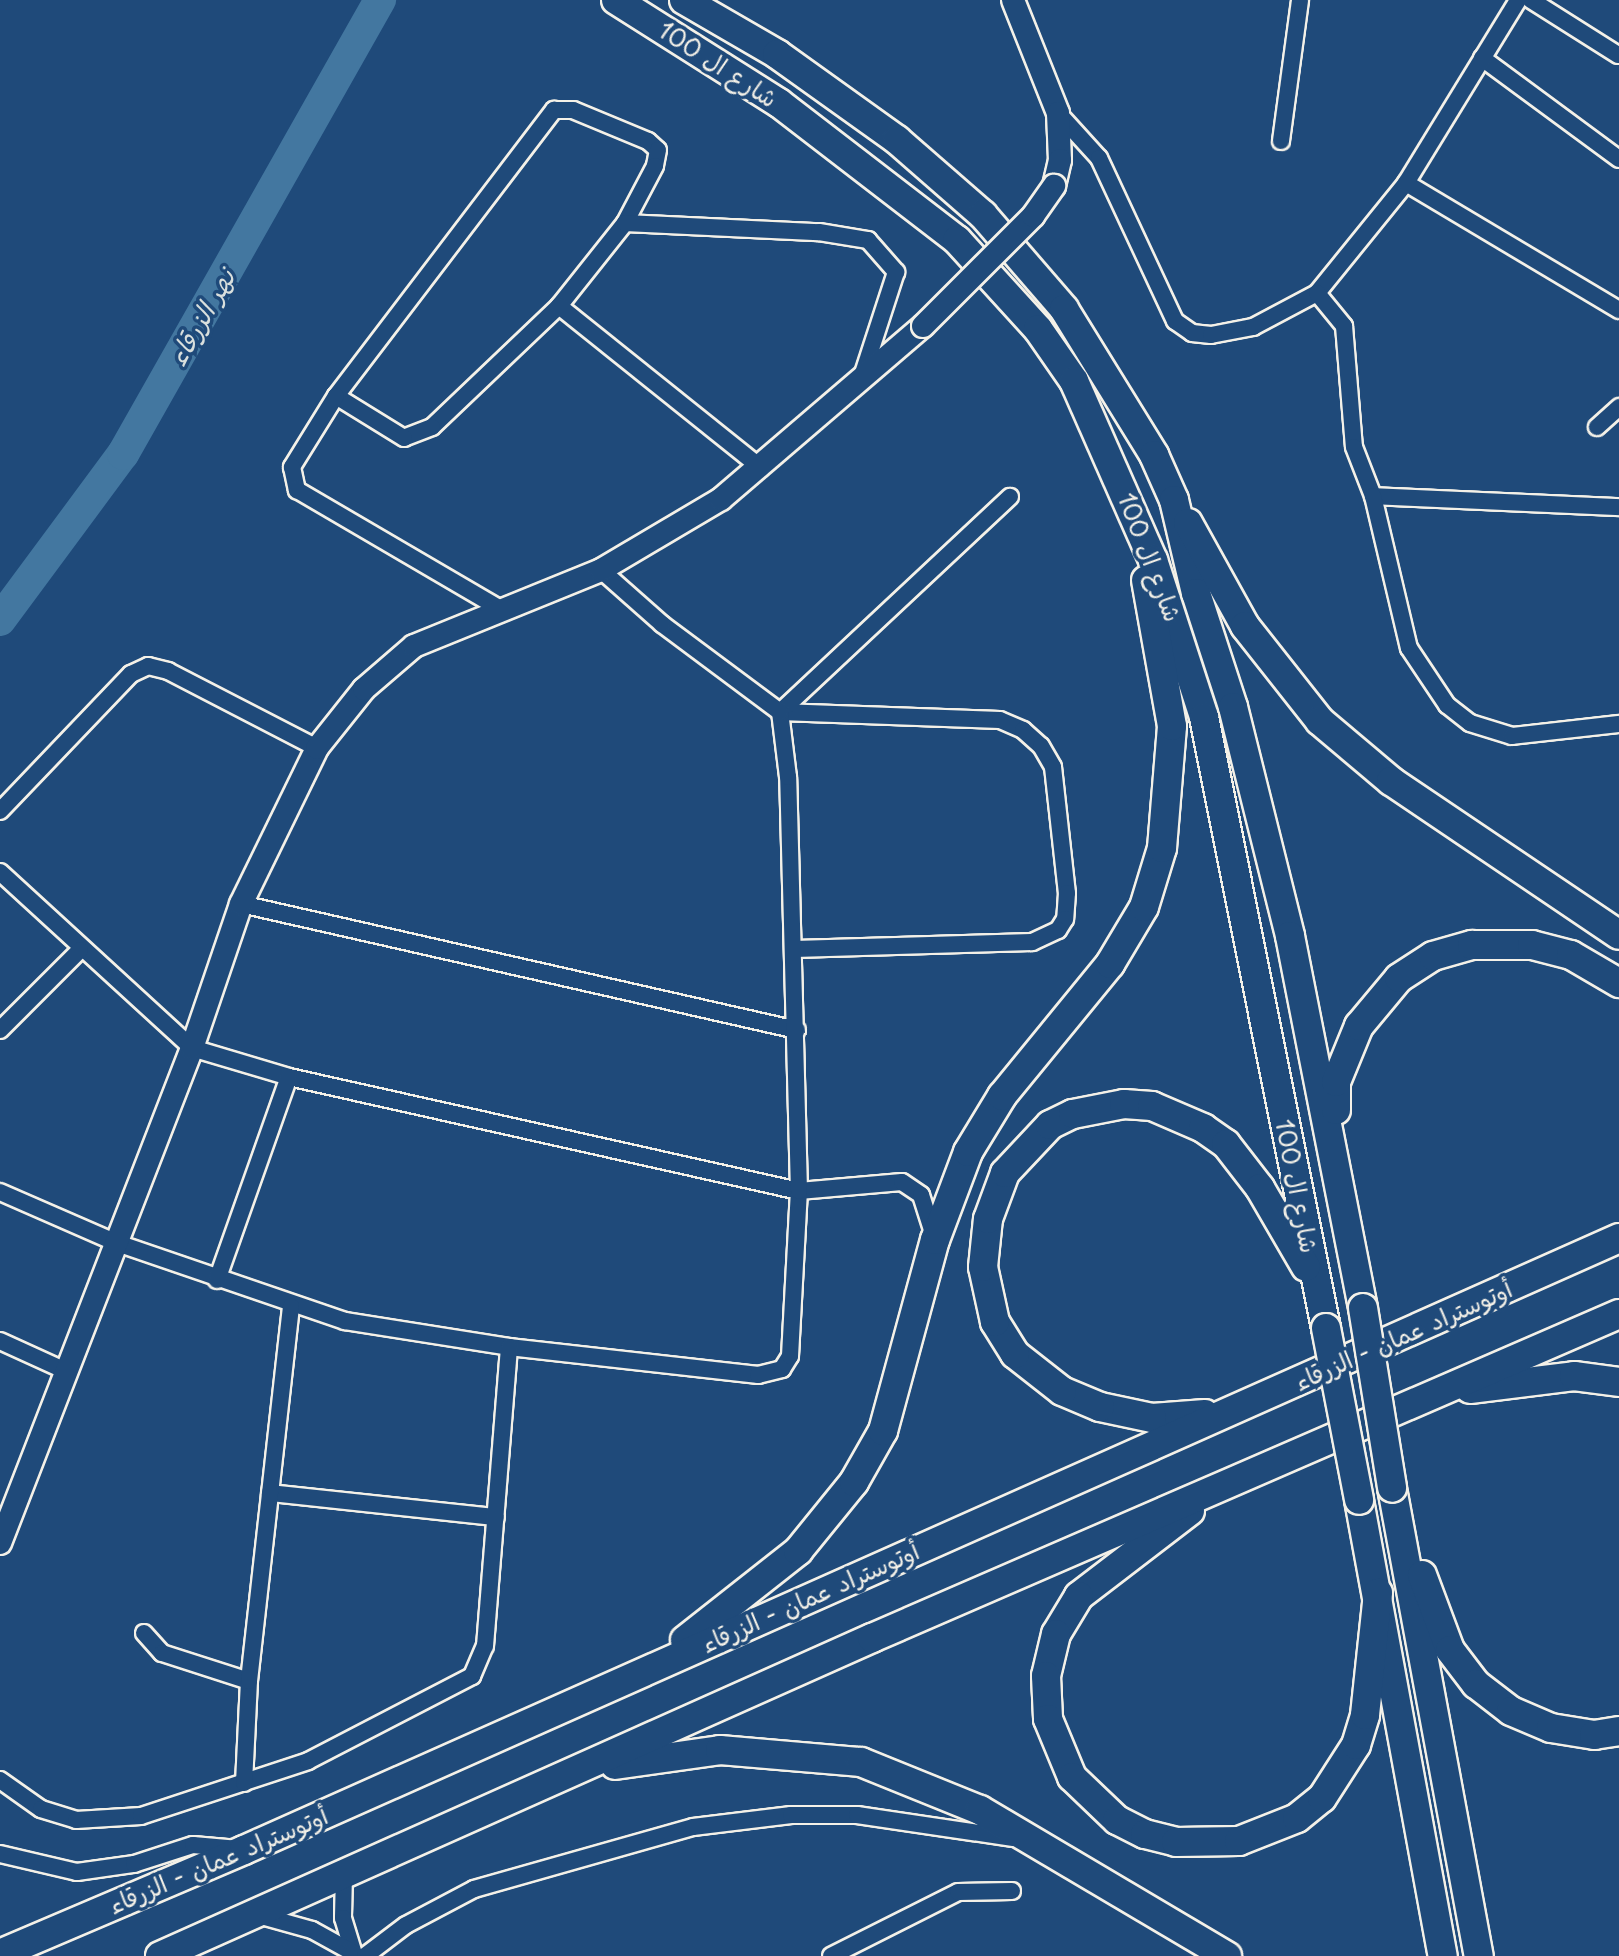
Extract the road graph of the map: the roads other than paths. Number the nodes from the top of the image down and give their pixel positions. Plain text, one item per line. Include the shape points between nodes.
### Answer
1 (616, 0) edge
2 (684, 0) edge
3 (1013, 0) edge
4 (1300, 0) edge
5 (1517, 1) edge
6 (1618, 55) edge
7 (1482, 58) junction
8 (1058, 113) junction
9 (1281, 141) dead end
10 (1619, 159) edge
11 (1406, 183) junction
12 (625, 223) junction
13 (1317, 293) junction
14 (559, 306) junction
15 (1619, 310) edge
16 (860, 386) junction
17 (336, 396) junction
18 (1619, 407) edge
19 (1597, 427) dead end
20 (761, 468) junction
21 (1373, 496) junction
22 (1010, 497) dead end
23 (1174, 500) junction
24 (1619, 507) edge
25 (1139, 524) junction
26 (601, 570) junction
27 (499, 608) junction
28 (780, 712) junction
29 (1619, 724) edge
30 (317, 748) junction
31 (0, 811) edge
32 (0, 872) edge
33 (241, 904) junction
34 (1619, 935) edge
35 (794, 949) junction
36 (80, 950) junction
37 (1619, 983) edge
38 (0, 1030) edge
39 (797, 1030) junction
40 (192, 1048) junction
41 (289, 1077) junction
42 (1335, 1146) junction
43 (799, 1191) junction
44 (0, 1192) edge
45 (1619, 1222) edge
46 (1619, 1238) edge
47 (935, 1240) junction
48 (117, 1243) junction
49 (1547, 1271) junction
50 (217, 1280) junction
51 (1316, 1284) junction
52 (291, 1306) junction
53 (1619, 1314) edge
54 (0, 1341) edge
55 (509, 1347) junction
56 (64, 1370) junction
57 (1619, 1382) edge
58 (1445, 1391) junction
59 (1237, 1409) junction
60 (270, 1493) junction
61 (1208, 1493) junction
62 (6, 1514) edge
63 (496, 1517) junction
64 (1402, 1538) junction
65 (0, 1543) edge
66 (1378, 1593) junction
67 (144, 1633) dead end
68 (645, 1669) junction
69 (249, 1681) junction
70 (1619, 1731) edge
71 (567, 1774) junction
72 (0, 1780) edge
73 (244, 1783) junction
74 (1042, 1843) junction
75 (244, 1850) junction
76 (0, 1854) edge
77 (344, 1873) junction
78 (1012, 1891) dead end
79 (254, 1915) junction
80 (0, 1954) edge
81 (357, 1955) edge
82 (160, 1956) edge
83 (831, 1956) edge
84 (1227, 1956) edge
85 (1443, 1956) edge
86 (1479, 1956) edge

1 - 25 highway, شارع ال 100 via 779,103 957,240 1038,329 1074,381
2 - 23 highway, شارع ال 100 via 777,54 897,140 983,215 1064,309 1130,411
3 - 8 street
4 - 9 street
5 - 6 street
5 - 7 street
7 - 10 street
7 - 11 street
8 - 13 street via 1107,172 1175,321 1192,333 1239,329 1289,312
8 - 16 street, bridge via 1060,160 1054,186 1033,216
11 - 13 street
11 - 15 street
12 - 14 street
12 - 16 street via 819,232 868,240 896,272
12 - 17 street via 658,150 573,110 554,110
13 - 21 street via 1344,326 1354,447
14 - 17 street via 432,427 413,438 396,435
14 - 20 street
16 - 20 street
17 - 27 street via 292,467 297,490
18 - 19 street
20 - 26 street via 721,499
21 - 24 street
21 - 29 street via 1409,648 1447,705 1470,723 1512,736
22 - 28 street
23 - 34 highway via 1245,626 1320,721 1391,781
23 - 42 highway, شارع ال 100 via 1196,593 1233,707
25 - 47 highway via 1172,726 1162,848 1144,907 1110,964 1002,1096 968,1152
25 - 51 highway, شارع ال 100 via 1183,646 1219,777
26 - 27 street
26 - 28 street via 662,624
27 - 30 street via 414,646 364,689
28 - 35 street
28 - 35 street via 1000,720 1023,730 1053,767 1067,893 1065,919 1058,930 1032,942
30 - 31 street via 168,671 148,666 131,674
30 - 33 street
32 - 36 street
33 - 39 street
33 - 40 street
35 - 39 street
36 - 38 street
36 - 40 street
37 - 42 highway via 1571,955 1512,943 1462,947 1415,965 1384,993 1349,1045 1336,1082
39 - 43 street
40 - 41 street
40 - 48 street
41 - 43 street
41 - 50 street
42 - 64 highway, شارع ال 100, bridge
43 - 47 street via 902,1182 921,1195
43 - 55 street via 790,1356 778,1372
44 - 48 street
45 - 49 highway
46 - 49 highway, أوتوستراد عمان - الزرقاء
47 - 68 highway via 883,1431 854,1482 819,1529 776,1571
48 - 50 street
48 - 56 street
49 - 59 highway, أوتوستراد عمان - الزرقاء
50 - 52 street
51 - 59 highway via 1245,1165 1226,1144 1178,1115 1124,1104 1073,1114 1050,1125 1005,1173 988,1219 983,1267 995,1322 1015,1354 1062,1391 1120,1413 1174,1418
51 - 66 highway, شارع ال 100, bridge
52 - 55 street via 363,1325
52 - 60 street
53 - 58 highway
54 - 56 street
55 - 63 street
56 - 62 street
57 - 58 highway via 1574,1376
58 - 61 highway
59 - 68 highway, أوتوستراد عمان - الزرقاء
60 - 63 street
60 - 69 street
61 - 66 highway via 1163,1533 1094,1580 1066,1614 1050,1654 1045,1697 1057,1749 1072,1777 1117,1820 1176,1842 1239,1841 1283,1825 1322,1798 1349,1760 1365,1715
61 - 71 highway
62 - 65 street
63 - 73 street via 484,1659 472,1676 340,1747
64 - 70 highway via 1450,1650 1476,1684 1511,1711 1551,1728 1594,1735
64 - 86 highway, شارع ال 100
66 - 85 highway, شارع ال 100
67 - 69 street via 162,1653
68 - 75 highway, أوتوستراد عمان - الزرقاء
69 - 73 street
71 - 74 highway via 720,1750 861,1762 927,1785
71 - 77 highway
72 - 73 street via 41,1809 76,1820 109,1821
74 - 81 street via 857,1815 715,1823 474,1889
74 - 84 highway
75 - 76 street via 193,1845 134,1864 77,1872
75 - 80 highway, أوتوستراد عمان - الزرقاء
77 - 79 highway
77 - 81 street via 343,1918
78 - 83 street via 958,1892
79 - 81 street via 291,1922
79 - 82 highway

